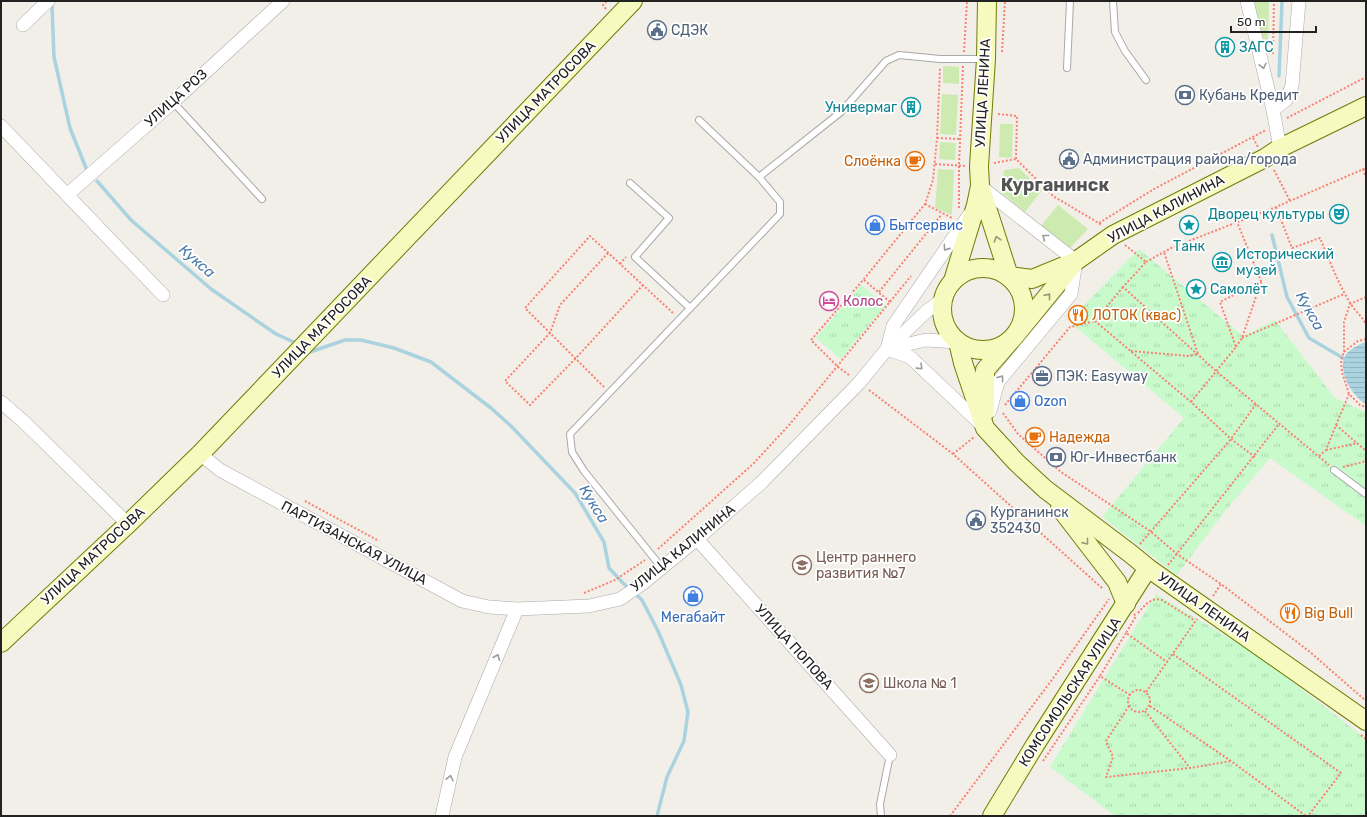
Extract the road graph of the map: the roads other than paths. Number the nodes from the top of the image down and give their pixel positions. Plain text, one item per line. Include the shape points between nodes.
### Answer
1 (48, 1) edge
2 (283, 1) edge
3 (633, 1) edge
4 (987, 1) edge
5 (1070, 1) edge
6 (1113, 1) edge
7 (1246, 1) edge
8 (1299, 1) edge
9 (23, 25) dead end
10 (986, 59) junction
11 (1067, 68) dead end
12 (1146, 80) dead end
13 (173, 102) junction
14 (1366, 106) edge
15 (1273, 110) junction
16 (699, 120) dead end
17 (1, 126) edge
18 (1280, 148) junction
19 (759, 177) junction
20 (630, 183) dead end
21 (980, 186) junction
22 (68, 194) junction
23 (262, 199) dead end
24 (976, 205) junction
25 (1076, 261) junction
26 (1009, 276) junction
27 (953, 281) junction
28 (163, 295) dead end
29 (943, 299) junction
30 (690, 308) junction
31 (1014, 337) junction
32 (958, 342) junction
33 (887, 349) junction
34 (1, 402) edge
35 (985, 428) junction
36 (200, 454) junction
37 (1334, 470) road end
38 (1045, 490) junction
39 (1366, 494) edge
40 (128, 524) junction
41 (697, 539) junction
42 (662, 568) junction
43 (1154, 572) junction
44 (1128, 609) junction
45 (517, 610) junction
46 (1, 643) edge
47 (1363, 728) edge
48 (890, 755) joint
49 (442, 816) edge
50 (881, 816) edge
51 (992, 816) edge

1 - 9 street
2 - 13 street, УЛИЦА РОЗ
3 - 36 street, УЛИЦА МАТРОСОВА
4 - 10 street, УЛИЦА ЛЕНИНА
5 - 11 lane
6 - 12 lane via 1115,32 1124,51
7 -> 15 street
8 - 15 street via 1292,86 1286,100
10 - 19 lane via 940,59 899,55 886,61 841,112
10 - 21 street, УЛИЦА ЛЕНИНА
13 - 22 street, УЛИЦА РОЗ
13 - 23 lane
14 - 18 street, УЛИЦА КАЛИНИНА
15 - 18 street
16 - 19 lane
17 - 22 street
18 - 25 street, УЛИЦА КАЛИНИНА via 1112,235
19 - 30 lane via 780,202 780,214
20 - 30 lane via 669,218 635,257
21 - 24 street, УЛИЦА ЛЕНИНА
25 -> 21 street
26 -> 21 street, УЛИЦА ЛЕНИНА
22 - 28 street
24 - 27 street, УЛИЦА ЛЕНИНА
24 -> 33 street, УЛИЦА КАЛИНИНА via 893,326
25 - 26 street, УЛИЦА КАЛИНИНА via 1032,279
31 -> 25 street, УЛИЦА КАЛИНИНА
35 -> 25 street via 998,382 1071,294
26 - 27 street via 997,270 970,269
26 - 31 street via 1020,289 1025,305 1021,328
27 - 29 street
29 - 32 street via 944,323
29 - 33 street, УЛИЦА КАЛИНИНА
30 - 42 lane via 570,434 572,452 584,471
31 - 32 street via 1007,344 987,350 972,349
31 - 35 street via 985,370
32 - 33 street via 926,340
32 - 35 street, УЛИЦА ЛЕНИНА
33 -> 35 street, УЛИЦА ЛЕНИНА via 910,357
33 - 41 street, УЛИЦА КАЛИНИНА via 860,383 762,482
34 - 40 street
35 - 38 street, УЛИЦА ЛЕНИНА
36 - 40 street, УЛИЦА МАТРОСОВА
36 - 45 street, ПАРТИЗАНСКАЯ УЛИЦА via 220,470 462,601
37 - 39 lane
38 - 43 street, УЛИЦА ЛЕНИНА
38 -> 44 street, УЛИЦА ЛЕНИНА via 1117,582
40 - 46 street, УЛИЦА МАТРОСОВА
41 - 42 street, УЛИЦА КАЛИНИНА
41 - 48 street, УЛИЦА ПОПОВА
42 - 45 street, УЛИЦА КАЛИНИНА via 620,599 589,606
43 - 44 street, КОМСОМОЛЬСКАЯ УЛИЦА
43 - 47 street, УЛИЦА ЛЕНИНА via 1201,617
44 - 51 street, КОМСОМОЛЬСКАЯ УЛИЦА
49 -> 45 street via 455,757
48 - 50 lane via 880,804

